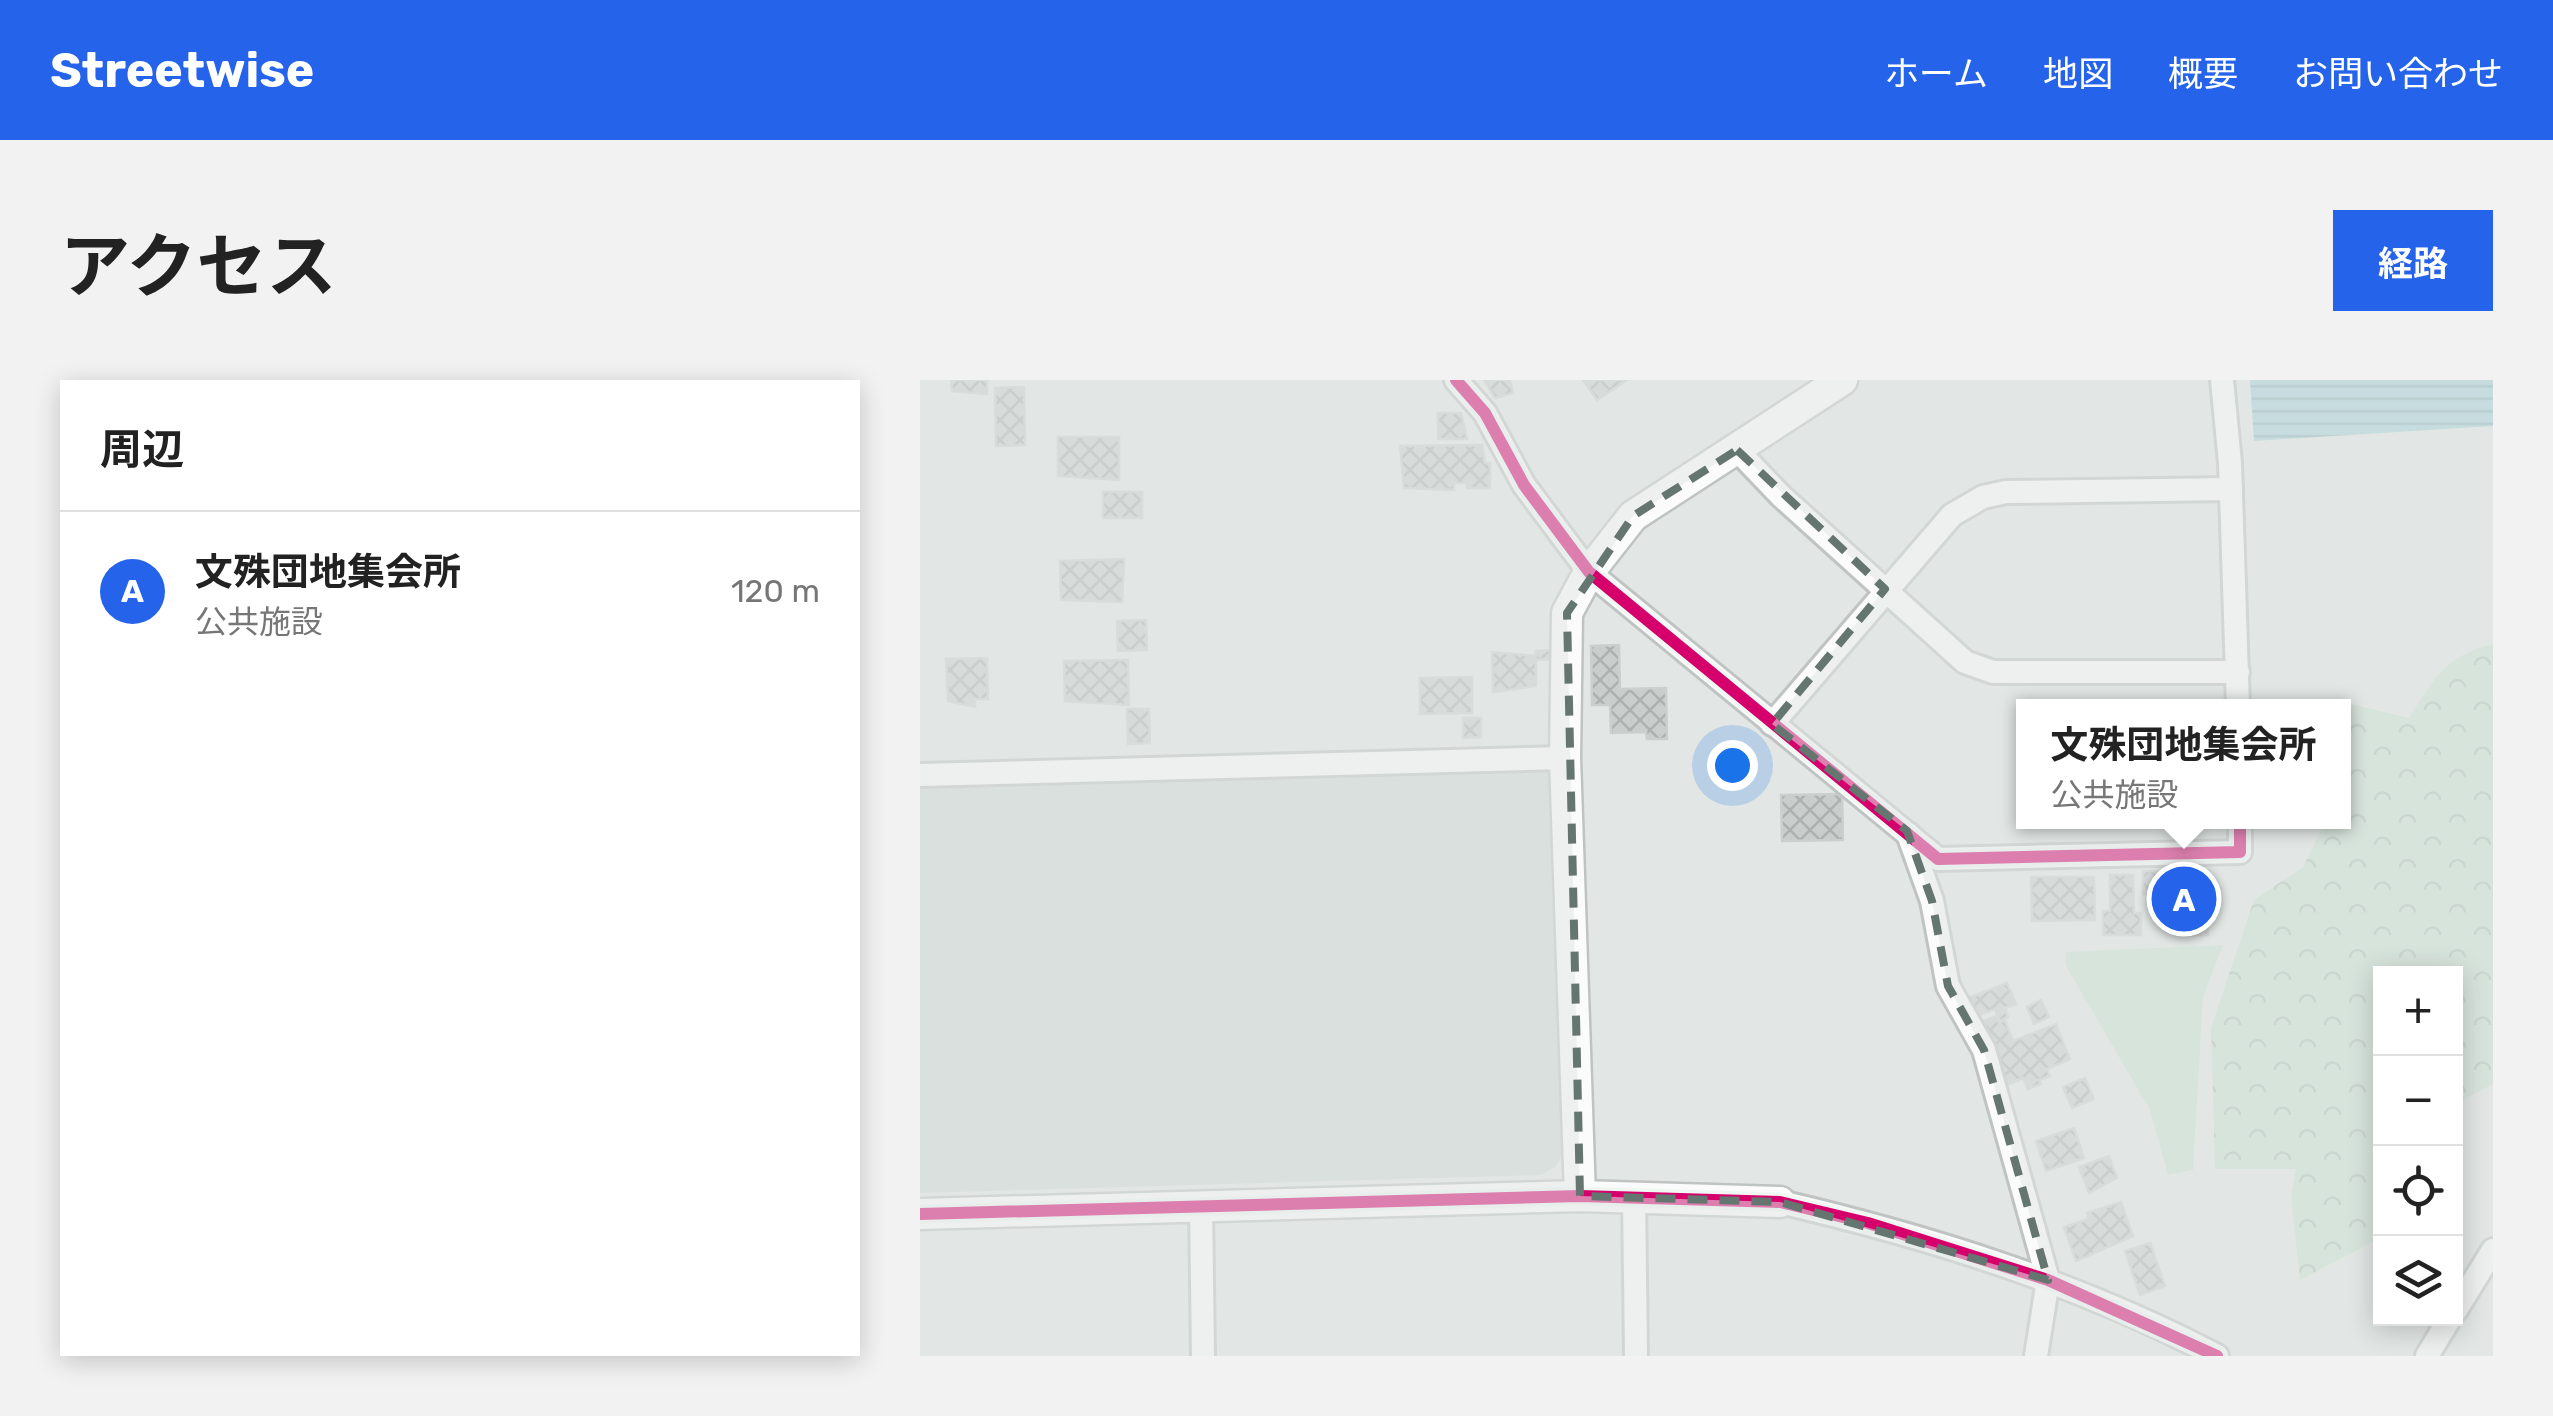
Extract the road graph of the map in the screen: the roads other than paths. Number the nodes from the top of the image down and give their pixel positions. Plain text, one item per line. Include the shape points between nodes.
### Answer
1 (1456, 380) edge
2 (1842, 380) edge
3 (2222, 380) edge
4 (1737, 450) junction
5 (2231, 489) junction
6 (1589, 572) junction
7 (1885, 590) junction
8 (2238, 672) junction
9 (2238, 699) edge
10 (1772, 724) junction
11 (1565, 758) junction
12 (920, 774) edge
13 (2240, 829) edge
14 (1907, 831) junction
15 (1580, 1196) junction
16 (1634, 1196) junction
17 (1780, 1202) joint
18 (1200, 1205) junction
19 (920, 1214) edge
20 (2493, 1250) edge
21 (2048, 1280) junction
22 (2463, 1299) edge
23 (2445, 1326) edge
24 (1203, 1356) edge
25 (1636, 1356) edge
26 (2036, 1356) edge
27 (2217, 1356) edge
28 (2426, 1356) edge

1 - 6 street via 1485,413 1524,485
2 - 4 street
3 - 5 street
4 - 6 street via 1633,516
4 - 7 street
5 - 7 street via 1983,497 1952,515
5 - 8 street
6 - 10 street
6 - 11 street via 1567,614
7 - 8 street via 1965,662 1993,672
7 - 10 street
8 - 9 street
10 - 14 street
11 - 12 street
11 - 15 street
13 - 14 street via 2240,852 1938,859
14 - 21 street via 1932,900 1948,986 1984,1050
15 - 16 street
15 - 18 street
16 - 17 street
16 - 25 street
17 - 21 street via 1868,1222
18 - 19 street
18 - 24 street
20 - 22 street
21 - 26 street
21 - 27 street
23 - 28 street

